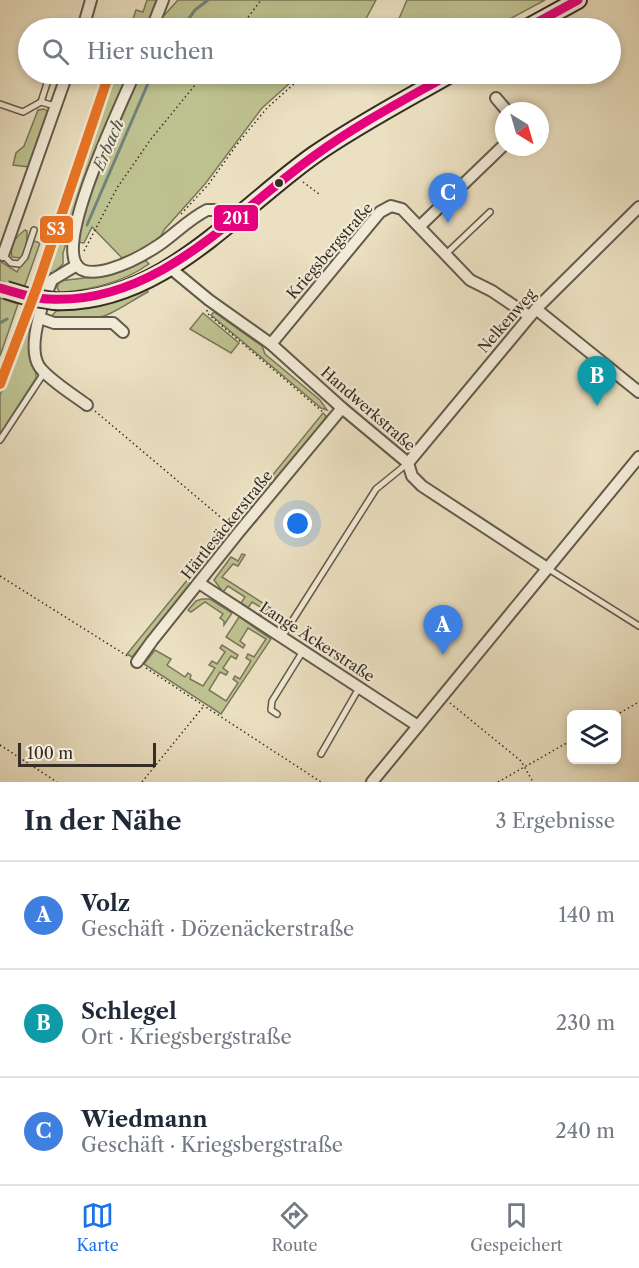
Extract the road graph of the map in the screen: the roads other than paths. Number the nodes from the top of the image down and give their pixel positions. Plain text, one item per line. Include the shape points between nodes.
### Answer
1 (164, 0) edge
2 (578, 0) edge
3 (89, 1) edge
4 (85, 18) edge
5 (156, 18) edge
6 (545, 18) edge
7 (46, 84) edge
8 (64, 84) edge
9 (130, 84) edge
10 (433, 84) edge
11 (496, 98) dead end
12 (40, 102) junction
13 (499, 102) edge
14 (0, 104) edge
15 (56, 106) junction
16 (495, 154) edge
17 (639, 207) edge
18 (490, 212) dead end
19 (234, 219) junction
20 (420, 226) junction
21 (33, 230) dead end
22 (2, 254) edge
23 (446, 254) junction
24 (77, 265) junction
25 (169, 267) junction
26 (3, 289) edge
27 (532, 312) junction
28 (40, 318) junction
29 (123, 332) dead end
30 (271, 344) junction
31 (41, 370) junction
32 (639, 392) edge
33 (87, 405) road end
34 (342, 408) junction
35 (0, 440) edge
36 (639, 457) edge
37 (408, 463) junction
38 (547, 568) junction
39 (199, 583) junction
40 (639, 626) edge
41 (282, 637) junction
42 (303, 651) junction
43 (137, 662) road end
44 (360, 687) junction
45 (277, 714) dead end
46 (418, 726) junction
47 (321, 754) dead end
48 (372, 782) edge

1 - 5 street
2 - 6 street
3 - 4 street
7 - 12 lane
8 - 15 street
9 - 24 street via 79,212 73,245
10 - 19 street via 336,141
11 - 13 street
12 - 14 lane via 23,112
12 - 15 lane
15 - 22 street
16 - 20 street
17 - 27 street, Nelkenweg
18 - 23 lane
19 - 24 street via 207,210 138,258 94,272
19 - 25 street
20 - 23 street, Kriegsbergstraße
20 - 30 street, Kriegsbergstraße via 402,208 391,206 380,212
21 - 22 lane via 19,264 11,263
23 - 27 street, Kriegsbergstraße via 471,280
24 - 28 street via 52,280
25 - 26 street, bridge via 142,282 82,300 36,299
25 - 30 street, Handwerkstraße
27 - 32 street, Kriegsbergstraße
27 - 37 street, Nelkenweg
28 - 29 street via 54,323 113,323
28 - 31 street via 33,353
30 - 34 street, Handwerkstraße
31 - 33 street
31 - 35 lane via 42,376
34 - 37 street, Handwerkstraße
34 - 39 street, Härtlesäckerstraße
36 - 38 street
37 - 38 street, Handwerkstraße via 412,476 422,486
37 - 41 lane via 376,489
38 - 40 lane
38 - 46 street
39 - 41 street, Lange Äckerstraße
39 - 43 street, Härtlesäckerstraße
41 - 42 street, Lange Äckerstraße
42 - 44 street, Lange Äckerstraße
42 - 45 lane via 272,701 271,710
44 - 46 street, Lange Äckerstraße
44 - 47 lane
46 - 48 street

